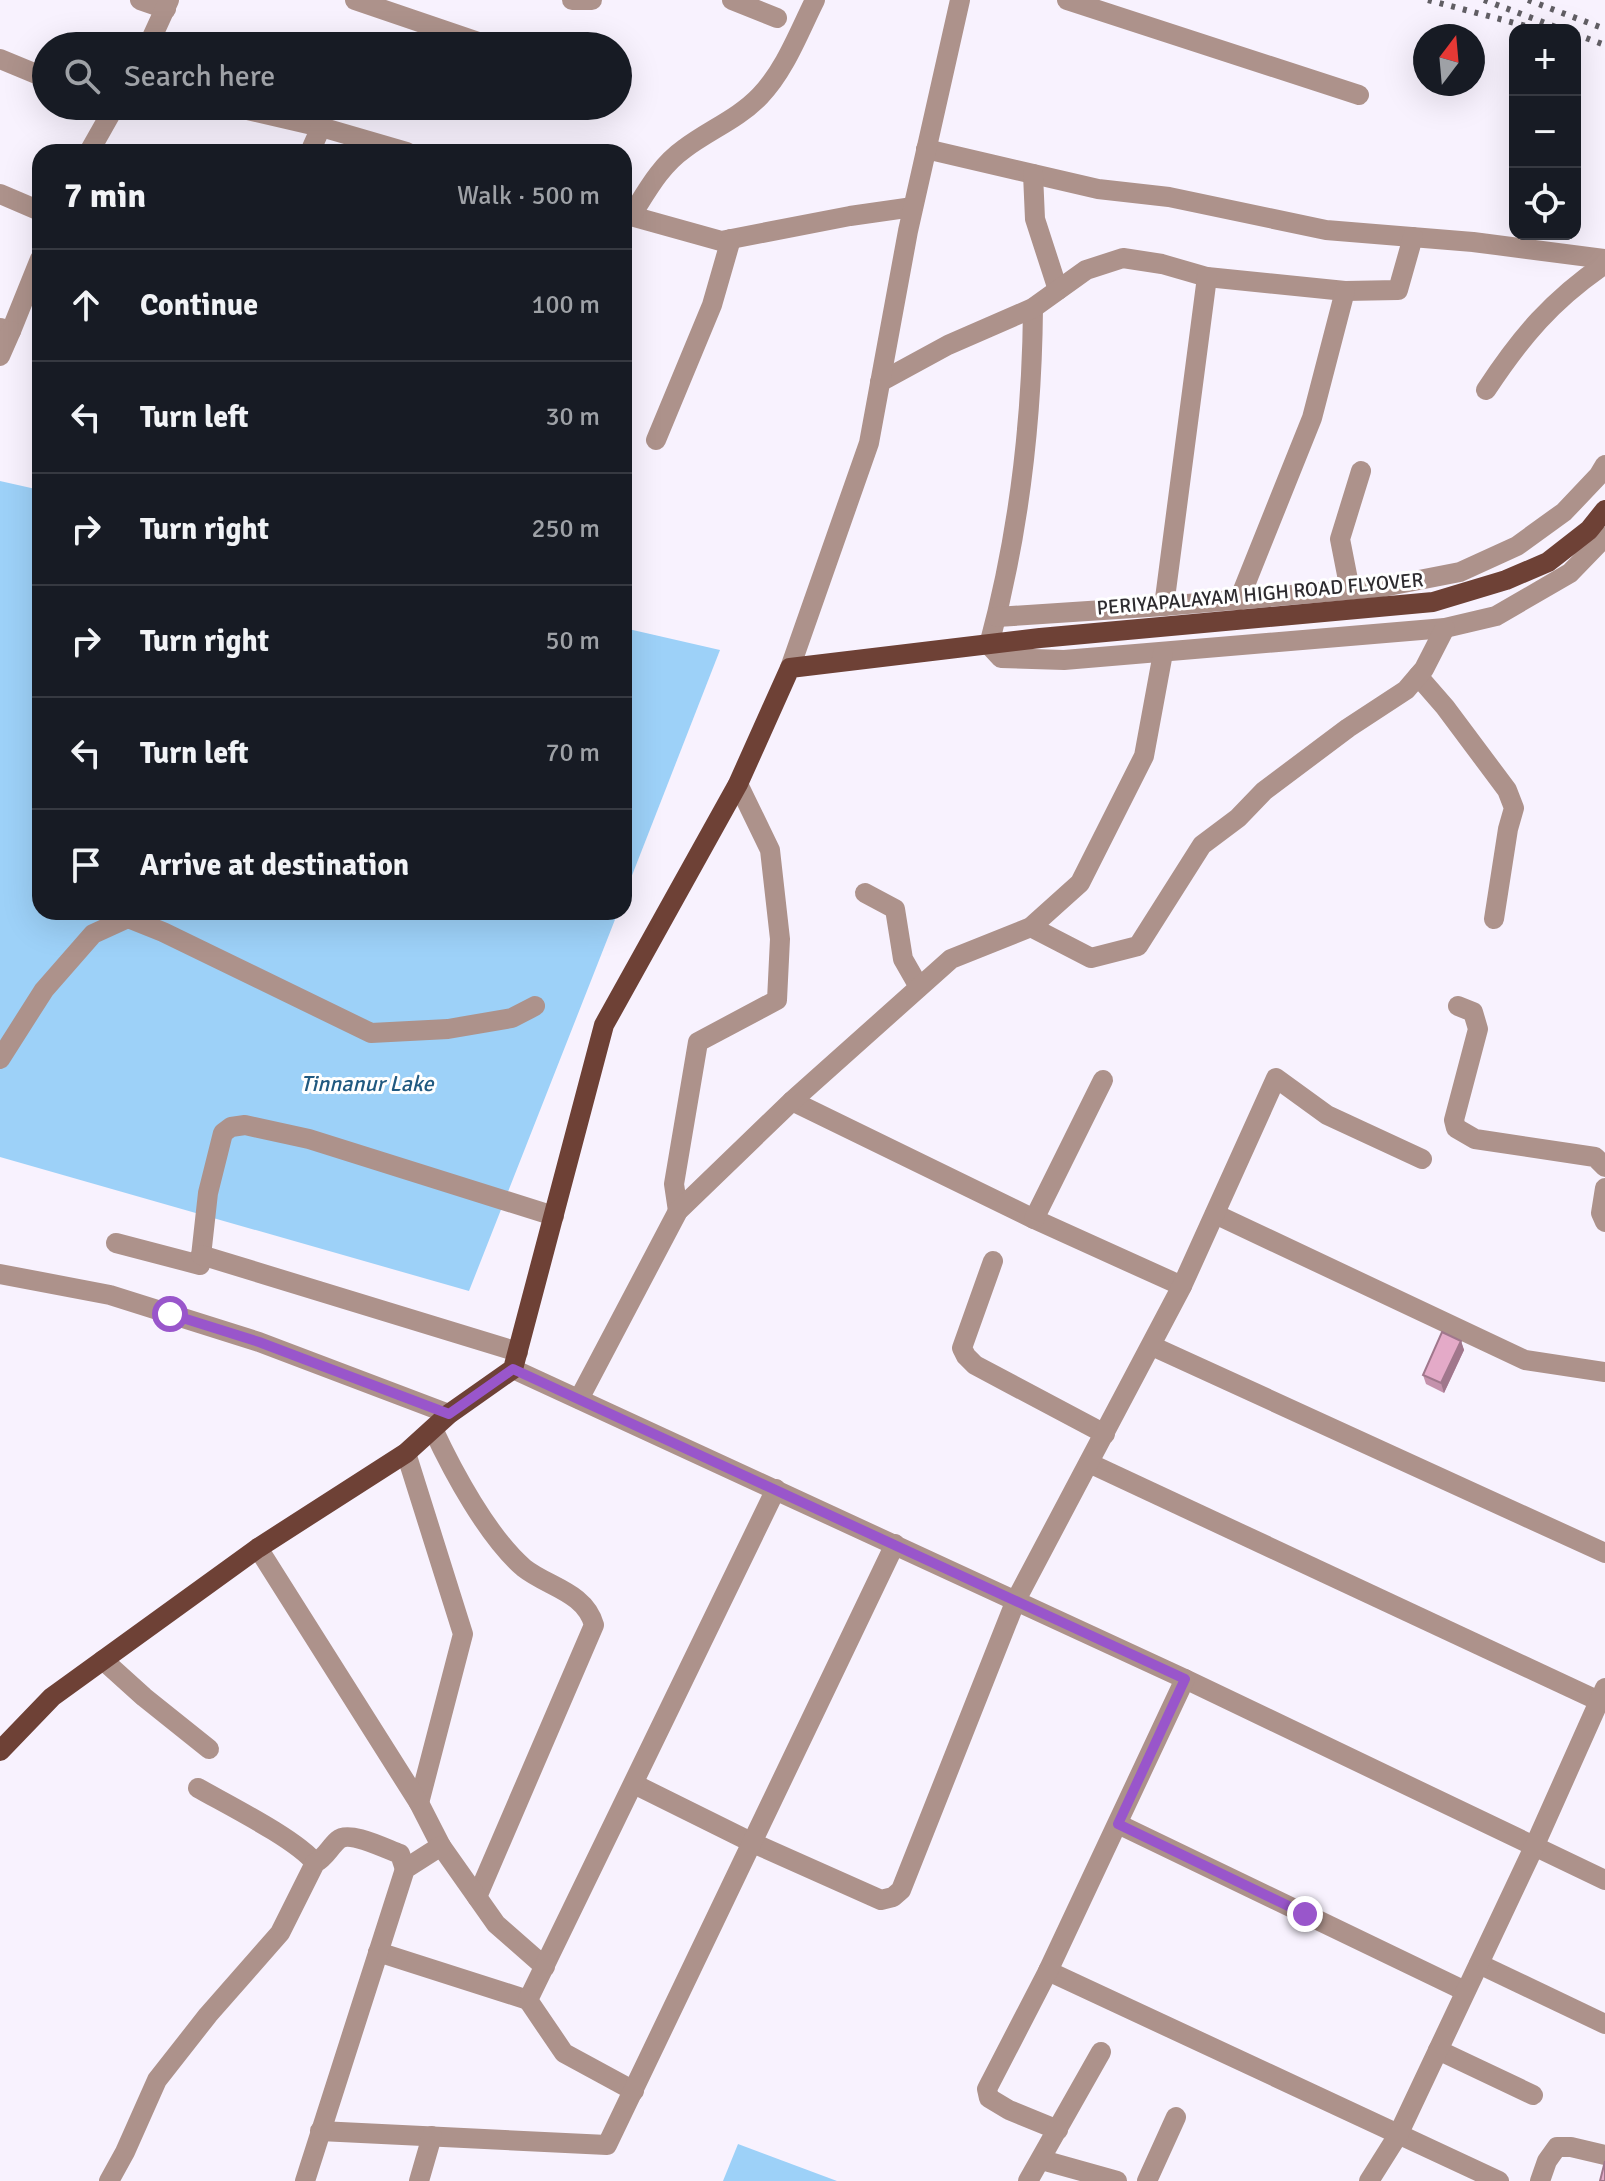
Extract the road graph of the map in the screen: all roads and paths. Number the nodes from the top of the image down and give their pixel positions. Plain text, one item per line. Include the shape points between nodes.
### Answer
1 (140, 0) edge
2 (355, 0) edge
3 (572, 0) edge
4 (592, 0) edge
5 (732, 0) edge
6 (815, 0) edge
7 (960, 0) edge
8 (1067, 0) edge
9 (168, 4) edge
10 (777, 18) dead end
11 (155, 32) edge
12 (449, 32) edge
13 (0, 59) edge
14 (32, 72) edge
15 (1359, 95) dead end
16 (106, 120) edge
17 (291, 120) edge
18 (321, 127) junction
19 (93, 144) edge
20 (314, 144) edge
21 (379, 144) edge
22 (926, 149) junction
23 (1033, 174) junction
24 (0, 194) edge
25 (913, 207) junction
26 (32, 208) edge
27 (632, 209) edge
28 (632, 216) edge
29 (1413, 237) junction
30 (731, 239) junction
31 (1605, 262) edge
32 (32, 275) edge
33 (1207, 277) junction
34 (1058, 290) junction
35 (1345, 291) junction
36 (1033, 308) junction
37 (6, 329) edge
38 (0, 356) edge
39 (880, 382) junction
40 (1486, 390) dead end
41 (656, 440) dead end
42 (1605, 465) edge
43 (1361, 471) dead end
44 (1605, 510) edge
45 (1605, 537) edge
46 (1350, 590) junction
47 (1239, 600) junction
48 (1164, 606) junction
49 (997, 617) junction
50 (1445, 628) junction
51 (989, 645) junction
52 (1163, 653) junction
53 (790, 668) junction
54 (1418, 676) junction
55 (738, 784) junction
56 (865, 893) dead end
57 (1494, 919) dead end
58 (124, 920) edge
59 (133, 920) edge
60 (1031, 927) junction
61 (919, 987) junction
62 (535, 1006) dead end
63 (1458, 1006) dead end
64 (0, 1059) edge
65 (1103, 1080) dead end
66 (792, 1101) junction
67 (1422, 1159) dead end
68 (1605, 1167) edge
69 (1605, 1188) edge
70 (678, 1211) junction
71 (1215, 1214) junction
72 (554, 1216) junction
73 (1034, 1219) junction
74 (1605, 1222) edge
75 (116, 1243) dead end
76 (201, 1255) junction
77 (993, 1261) dead end
78 (0, 1274) edge
79 (1182, 1286) junction
80 (1152, 1346) junction
81 (516, 1360) junction
82 (1605, 1372) edge
83 (579, 1399) junction
84 (449, 1414) junction
85 (433, 1429) junction
86 (1105, 1434) junction
87 (406, 1453) junction
88 (1089, 1463) junction
89 (776, 1489) junction
90 (895, 1544) junction
91 (258, 1548) junction
92 (1605, 1553) edge
93 (1016, 1600) junction
94 (103, 1660) junction
95 (1185, 1679) junction
96 (1602, 1695) edge
97 (1597, 1726) edge
98 (209, 1749) dead end
99 (0, 1751) edge
100 (634, 1784) junction
101 (198, 1788) dead end
102 (419, 1803) junction
103 (1118, 1824) junction
104 (753, 1843) junction
105 (441, 1846) junction
106 (1534, 1847) junction
107 (315, 1863) junction
108 (405, 1869) junction
109 (1605, 1880) edge
110 (477, 1897) junction
111 (378, 1952) junction
112 (1479, 1964) junction
113 (545, 1967) junction
114 (1048, 1971) junction
115 (1465, 1991) junction
116 (528, 2000) junction
117 (1605, 2024) edge
118 (1438, 2050) junction
119 (1101, 2052) dead end
120 (634, 2091) junction
121 (1533, 2095) dead end
122 (1176, 2117) dead end
123 (1058, 2130) junction
124 (320, 2131) junction
125 (1398, 2135) junction
126 (432, 2136) junction
127 (1605, 2155) edge
128 (1042, 2160) junction
129 (109, 2181) edge
130 (305, 2181) edge
131 (419, 2181) edge
132 (1028, 2181) edge
133 (1117, 2181) edge
134 (1147, 2181) edge
135 (1369, 2181) edge
136 (1499, 2181) edge
137 (1540, 2181) edge

1 - 9 street
2 - 12 street
3 - 4 street
5 - 10 street
6 - 27 street via 763,94 743,113 684,149
7 - 22 street
8 - 15 street
9 - 11 street
13 - 14 street
16 - 19 street
17 - 18 street
18 - 20 street
18 - 21 street
22 - 23 street
22 - 25 street
23 - 29 street via 1326,230
23 - 34 street via 1035,219
24 - 26 street
25 - 30 street
25 - 39 street
28 - 30 street via 721,241
29 - 31 street
29 - 35 street via 1398,290
30 - 41 street via 712,305
31 - 40 street via 1525,335
32 - 37 street
33 - 34 street via 1123,258 1086,270
33 - 35 street
33 - 48 street
34 - 36 street
35 - 47 street via 1312,418
36 - 39 street
36 - 49 street via 1026,462
37 - 38 street
39 - 53 street via 869,443
42 - 46 street via 1564,512 1517,546 1460,572
43 - 46 street via 1340,539
44 - 51 main road, PERIYAPALAYAM HIGH ROAD FLYOVER via 1548,562 1433,602
45 - 50 street via 1570,573 1496,616
46 - 47 street
47 - 48 street
48 - 49 street
49 - 51 street
50 - 52 street
50 - 54 street
51 - 52 street via 1001,658
51 - 53 main road, PERIYAPALAYAM HIGH ROAD FLYOVER
52 - 60 street via 1144,756 1080,883
53 - 55 main road
54 - 57 street via 1498,778 1514,808
54 - 60 street via 1406,690 1264,791 1202,845 1138,946 1091,958
55 - 70 street via 770,850 780,939 777,1000 698,1042 674,1184
55 - 72 main road via 604,1025
56 - 61 street via 895,909 903,959
58 - 64 street via 93,934 44,990
59 - 62 street via 371,1033 448,1029 512,1018
60 - 61 street via 951,959
61 - 66 street
63 - 68 street via 1473,1012 1478,1029 1456,1128 1475,1139 1595,1157
65 - 73 street
66 - 70 street
66 - 73 street
67 - 71 street via 1327,1115 1276,1078
69 - 74 street
70 - 83 street
71 - 79 street
71 - 82 street via 1525,1360
72 - 76 street via 309,1139 245,1125 223,1133 208,1193
72 - 81 main road
73 - 79 street
75 - 76 street via 200,1265
76 - 81 street
77 - 86 street via 962,1348 966,1356
78 - 84 street via 110,1295 259,1342
79 - 80 street
80 - 86 street
80 - 92 street
81 - 83 street
81 - 84 main road
83 - 89 street
84 - 85 main road
85 - 87 main road
85 - 110 street via 452,1470 504,1547 526,1569 579,1600 594,1625
86 - 88 street
87 - 91 main road
87 - 102 street via 463,1634
88 - 93 street
88 - 96 street
89 - 90 street
89 - 100 street
90 - 93 street
90 - 104 street
91 - 94 main road
91 - 102 street
93 - 95 street
93 - 104 street via 901,1890 881,1900
94 - 98 street
94 - 99 main road via 52,1697
95 - 103 street
95 - 106 street
96 - 97 street
97 - 106 street
100 - 104 street
100 - 113 street
101 - 107 street via 294,1844
102 - 105 street
103 - 114 street
103 - 115 street
104 - 120 street
105 - 108 street
105 - 110 street
106 - 109 street
106 - 112 street
107 - 108 street via 346,1836 400,1854
107 - 129 street via 280,1933 157,2080
108 - 111 street
110 - 113 street via 496,1924
111 - 116 street
111 - 124 street
112 - 115 street
112 - 117 street
113 - 116 street
114 - 123 street via 987,2089 989,2098 1009,2110
114 - 125 street
115 - 118 street
116 - 120 street via 564,2053
118 - 121 street
118 - 125 street
119 - 123 street
120 - 126 street via 607,2145
122 - 134 street
123 - 128 street
124 - 126 street
124 - 130 street
125 - 135 street
125 - 136 street
126 - 131 street
127 - 137 street via 1557,2147
128 - 132 street
128 - 133 street

